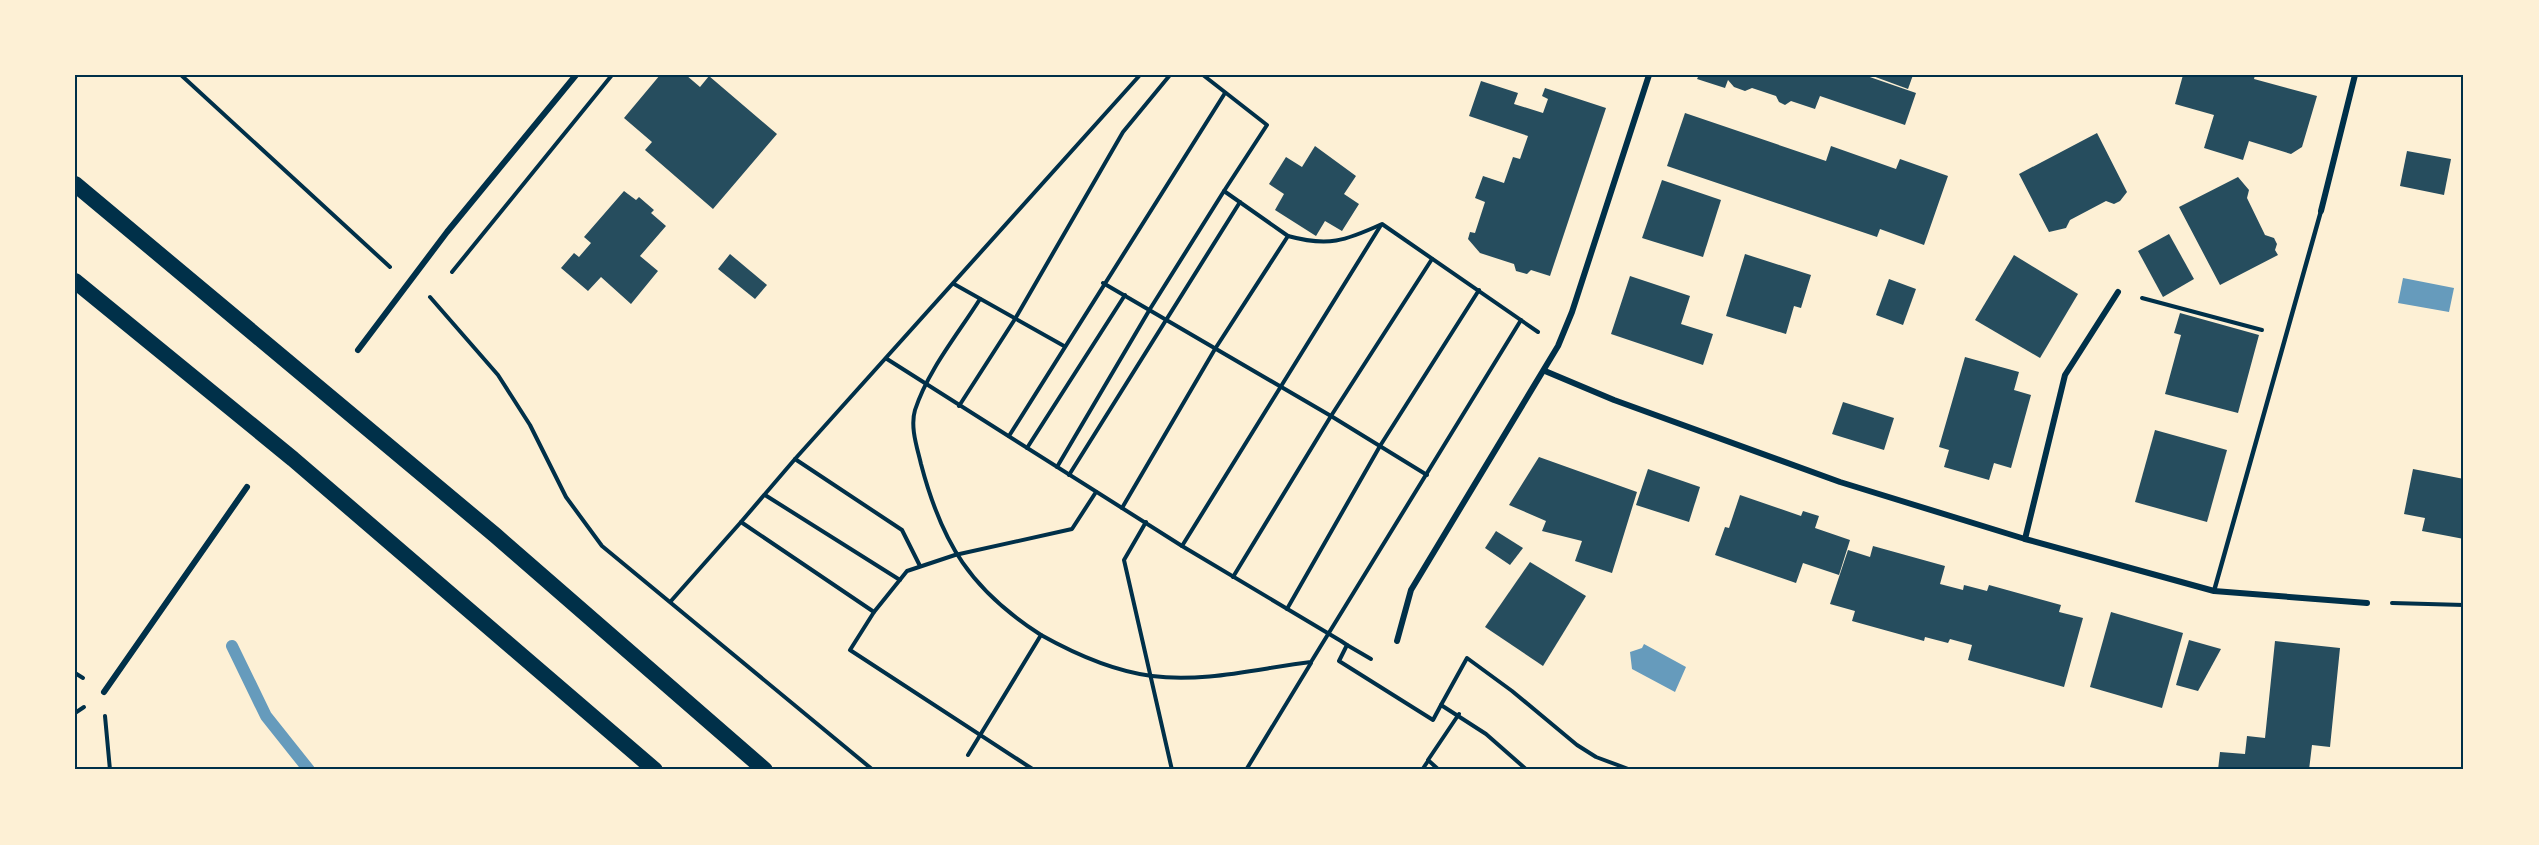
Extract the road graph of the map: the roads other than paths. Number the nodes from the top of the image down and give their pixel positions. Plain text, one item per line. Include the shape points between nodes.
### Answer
1 (576, 75) edge
2 (1649, 75) edge
3 (2355, 75) edge
4 (75, 184) edge
5 (2321, 211) joint
6 (75, 282) edge
7 (2118, 292) road end
8 (358, 350) dead end
9 (1545, 371) junction
10 (247, 487) dead end
11 (2025, 539) junction
12 (2214, 591) junction
13 (2367, 603) road end
14 (1396, 641) dead end
15 (104, 692) road end
16 (655, 770) edge
17 (765, 770) edge

1 - 8 street
2 - 9 street via 1572,312
3 - 5 street
4 - 17 highway via 340,405
5 - 12 lane
6 - 16 highway via 293,459
7 - 11 street via 2065,375
9 - 11 street via 1840,482
9 - 14 street via 1411,590
10 - 15 street
11 - 12 street
12 - 13 street

